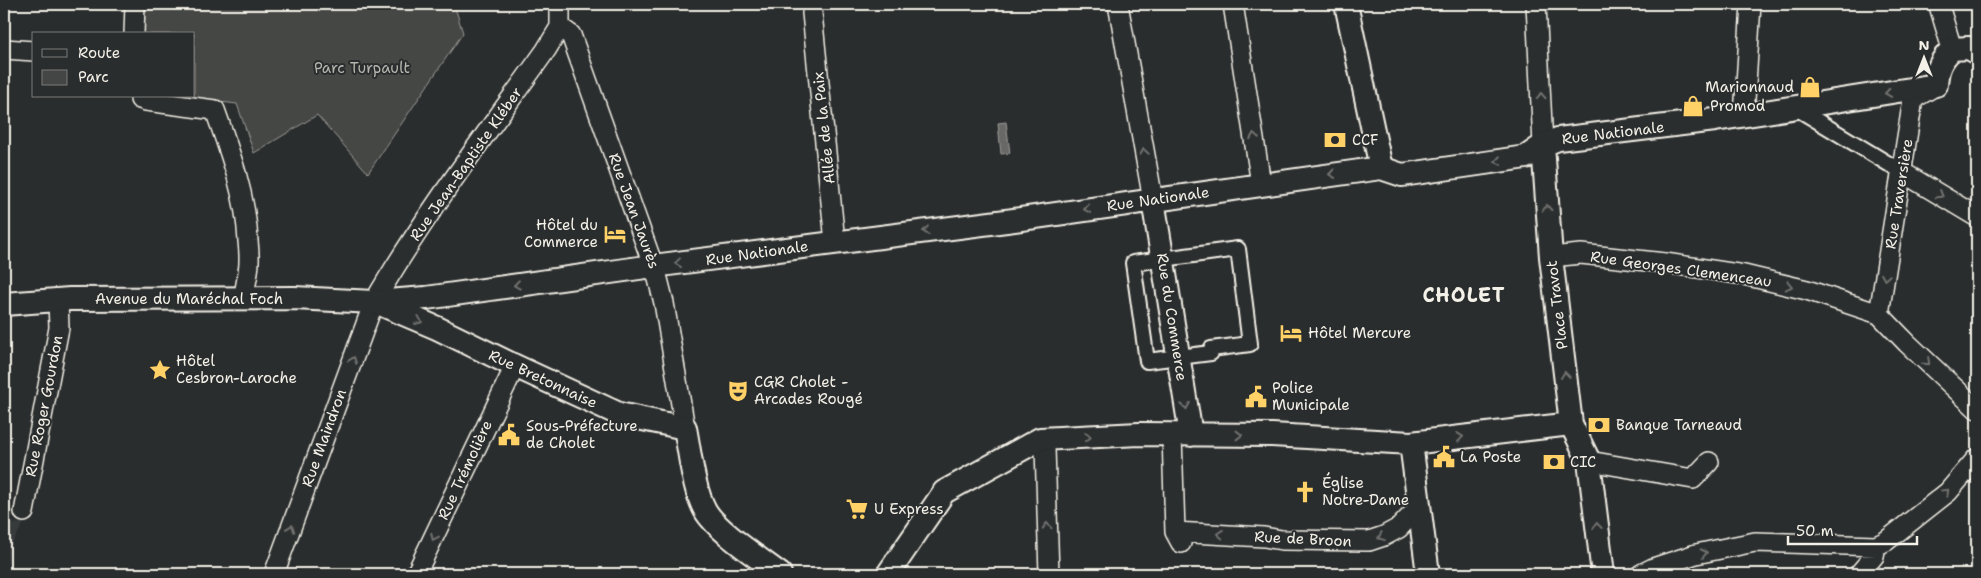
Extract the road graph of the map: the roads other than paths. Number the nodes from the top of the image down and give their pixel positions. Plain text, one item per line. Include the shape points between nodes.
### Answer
1 (135, 4) edge
2 (558, 4) edge
3 (1118, 4) edge
4 (1233, 4) edge
5 (1346, 4) edge
6 (1536, 4) edge
7 (1752, 4) edge
8 (1941, 4) edge
9 (812, 13) dead end
10 (560, 27) junction
11 (134, 32) edge
12 (4, 49) edge
13 (1952, 49) junction
14 (32, 51) edge
15 (1977, 53) edge
16 (1936, 85) junction
17 (140, 98) edge
18 (1796, 108) junction
19 (1744, 116) junction
20 (1543, 145) junction
21 (1381, 168) junction
22 (1902, 172) junction
23 (1262, 184) junction
24 (1153, 200) junction
25 (1977, 217) edge
26 (835, 242) junction
27 (1551, 257) junction
28 (1162, 259) junction
29 (653, 266) junction
30 (245, 298) junction
31 (58, 300) junction
32 (374, 302) junction
33 (4, 304) edge
34 (1880, 314) junction
35 (1178, 357) junction
36 (515, 366) junction
37 (1977, 409) edge
38 (1571, 424) junction
39 (685, 428) junction
40 (1181, 435) junction
41 (1040, 439) junction
42 (1411, 443) junction
43 (1977, 458) edge
44 (1589, 461) junction
45 (1709, 462) dead end
46 (1419, 507) junction
47 (24, 512) dead end
48 (1876, 546) junction
49 (274, 574) edge
50 (416, 574) edge
51 (780, 574) edge
52 (888, 574) edge
53 (1049, 574) edge
54 (1428, 574) edge
55 (1603, 574) edge
56 (1641, 574) edge
57 (1859, 574) edge

1 - 11 street
2 - 10 street
24 -> 3 street
23 -> 4 street
5 - 21 street
20 -> 6 street
7 - 19 street
8 - 13 street
9 - 26 street, Allée de la Paix
10 - 29 street, Rue Jean Jaurès via 571,35
10 - 32 street, Rue Jean-Baptiste Kléber via 425,222
12 - 14 street
13 - 15 street via 1969,48
13 - 16 street via 1941,60
16 -> 18 street, Rue Nationale
16 - 22 street, Rue Traversière via 1914,100
17 - 30 street via 216,110 232,156 244,208 248,239
18 - 19 street, Rue Nationale
18 - 22 street
19 - 20 street, Rue Nationale via 1558,139
20 -> 21 street, Rue Nationale via 1526,157 1402,175
27 -> 20 street, Place Travot
21 -> 23 street, Rue Nationale
22 -> 25 street
22 -> 34 street, Rue Traversière
23 - 24 street, Rue Nationale
24 -> 26 street, Rue Nationale
24 - 28 street, Rue du Commerce
26 -> 29 street, Rue Nationale
27 -> 34 street, Rue Georges Clemenceau via 1581,254 1744,275 1807,290
38 -> 27 street, Place Travot
28 - 35 street, Rue du Commerce
28 - 35 street via 1133,263 1147,361
28 - 35 street via 1238,249 1250,344
29 -> 32 street, Rue Nationale via 426,298
29 - 39 street, Rue Jean Jaurès via 664,303
30 - 31 street, Avenue du Maréchal Foch
30 - 32 street, Avenue du Maréchal Foch
31 - 33 street, Avenue du Maréchal Foch
31 - 47 street, Rue Roger Gourdon via 59,328
32 -> 36 street, Rue Bretonnaise
49 -> 32 street, Rue Maindron
34 -> 37 street, Rue Georges Clemenceau via 1907,344
35 -> 40 street, Rue du Commerce
36 - 39 street, Rue Bretonnaise via 619,414
36 -> 50 street, Rue Trémolière
42 -> 38 street
38 - 44 street, Place Travot
39 - 51 street via 699,498 705,511 714,523
41 -> 40 street
40 -> 42 street via 1272,435
46 -> 40 street, Rue de Broon via 1398,528 1369,541 1178,538
41 - 52 street via 944,492
53 -> 41 street via 1045,448
42 - 46 street
48 -> 43 street via 1948,492
44 - 45 street via 1693,479
55 -> 44 street, Place Travot
46 - 54 street
56 -> 48 street via 1696,554 1755,542
48 - 57 street via 1874,556

